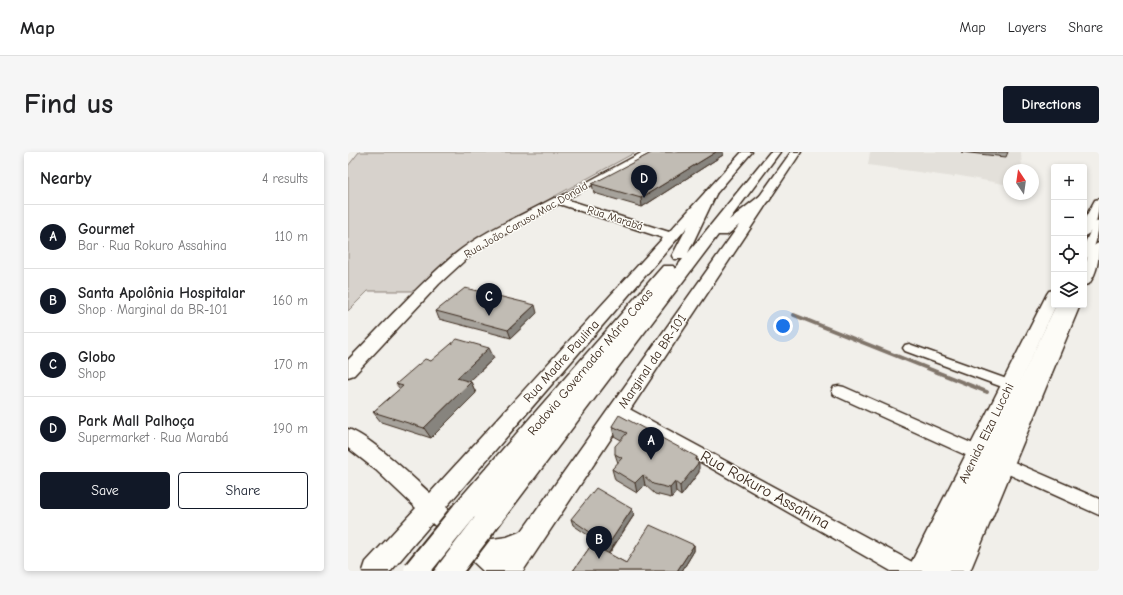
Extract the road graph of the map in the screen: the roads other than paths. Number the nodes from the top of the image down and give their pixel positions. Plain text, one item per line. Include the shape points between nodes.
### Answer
1 (648, 152) edge
2 (747, 152) edge
3 (764, 152) edge
4 (775, 152) edge
5 (796, 152) edge
6 (710, 194) junction
7 (765, 198) junction
8 (558, 200) junction
9 (1099, 202) edge
10 (1099, 223) edge
11 (1087, 226) edge
12 (675, 247) junction
13 (1099, 247) edge
14 (1087, 249) edge
15 (699, 250) junction
16 (1094, 270) edge
17 (1087, 278) edge
18 (1051, 300) edge
19 (1061, 308) edge
20 (1072, 308) edge
21 (909, 348) dead end
22 (348, 371) edge
23 (1010, 385) junction
24 (839, 391) dead end
25 (620, 409) junction
26 (348, 437) edge
27 (991, 459) junction
28 (432, 507) junction
29 (1099, 507) edge
30 (474, 519) junction
31 (531, 539) junction
32 (480, 552) junction
33 (375, 571) edge
34 (416, 571) edge
35 (449, 571) edge
36 (501, 571) edge
37 (509, 571) edge
38 (909, 571) edge
39 (918, 571) edge
40 (940, 571) edge
41 (958, 571) edge

1 - 8 street, Rua João Caruso Mac Donald
2 - 6 main road, Rua Madre Paulina
3 - 12 highway, Rodovia Governador Mário Covas
4 - 15 highway, Rodovia Governador Mário Covas
5 - 7 main road, Marginal da BR-101
6 - 12 highway
6 - 12 main road, Rua Madre Paulina
7 - 15 highway
7 - 25 main road, Marginal da BR-101
8 - 12 main road, Rua Marabá
8 - 22 main road, Rua João Caruso Mac Donald via 478,244 459,258
9 - 11 main road
10 - 14 street
12 - 28 main road, Rua Madre Paulina
12 - 30 highway, Rodovia Governador Mário Covas
13 - 16 main road
15 - 30 highway, Rodovia Governador Mário Covas
16 - 17 main road
18 - 23 main road, Avenida Elza Lucchi
19 - 27 street
20 - 27 main road, Avenida Elza Lucchi
21 - 23 street
23 - 27 main road, Avenida Elza Lucchi
24 - 27 street
25 - 31 main road, Marginal da BR-101
25 - 38 street, Rua Rokuro Assahina
26 - 28 main road
27 - 29 street
27 - 39 main road, Avenida Elza Lucchi
27 - 40 street
27 - 41 main road, Avenida Elza Lucchi
28 - 32 main road
28 - 33 main road, Rua Madre Paulina
30 - 34 highway, Rodovia Governador Mário Covas, bridge
30 - 35 highway, Rodovia Governador Mário Covas, bridge
31 - 32 main road via 497,552
31 - 37 main road, Marginal da BR-101
32 - 36 main road

